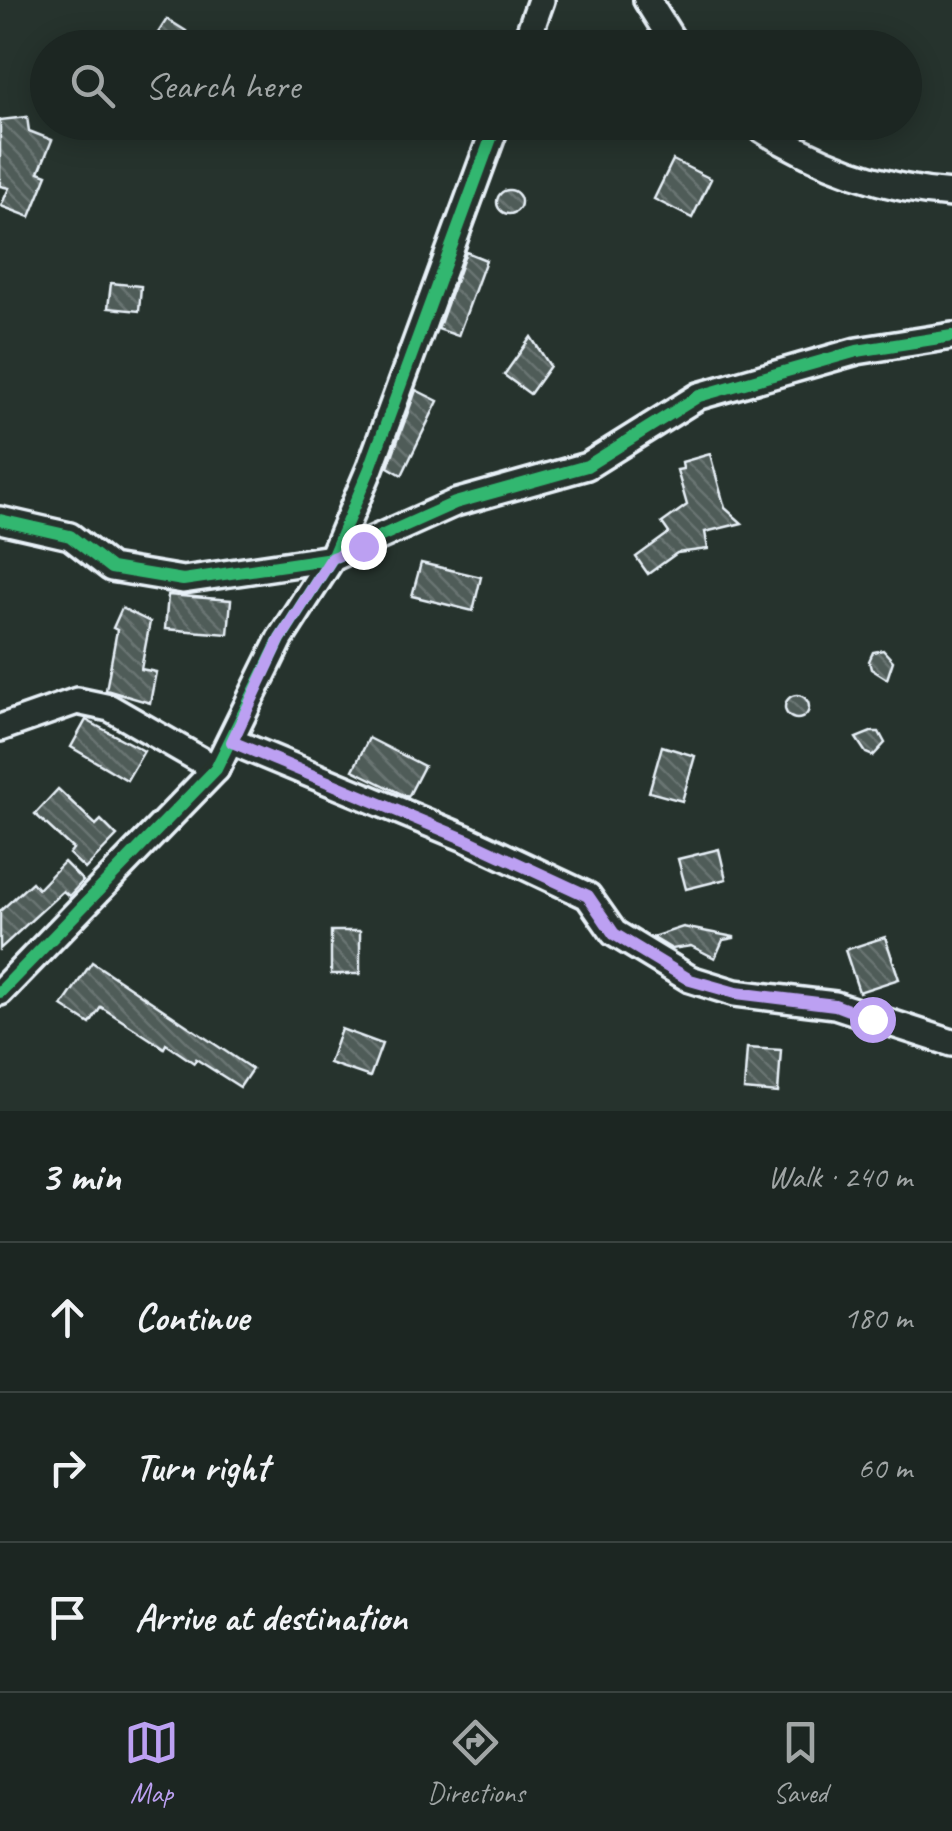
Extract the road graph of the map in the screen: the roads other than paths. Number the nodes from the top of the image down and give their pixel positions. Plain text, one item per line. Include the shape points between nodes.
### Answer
1 (541, 0) edge
2 (647, 0) edge
3 (530, 30) edge
4 (665, 30) edge
5 (491, 140) edge
6 (785, 140) edge
7 (952, 194) edge
8 (952, 336) edge
9 (0, 520) edge
10 (332, 558) junction
11 (0, 728) edge
12 (232, 742) junction
13 (216, 769) junction
14 (0, 992) edge
15 (952, 1043) edge

1 - 3 street
2 - 4 street
5 - 10 street
6 - 7 street via 839,170 905,191
8 - 10 street via 856,351 699,396 587,466 455,503
9 - 10 street via 70,536 111,568 183,580
10 - 12 street via 280,639
11 - 13 street via 76,701 110,708
12 - 13 street
12 - 15 street via 588,896 614,934 690,980 835,1005
13 - 14 street

